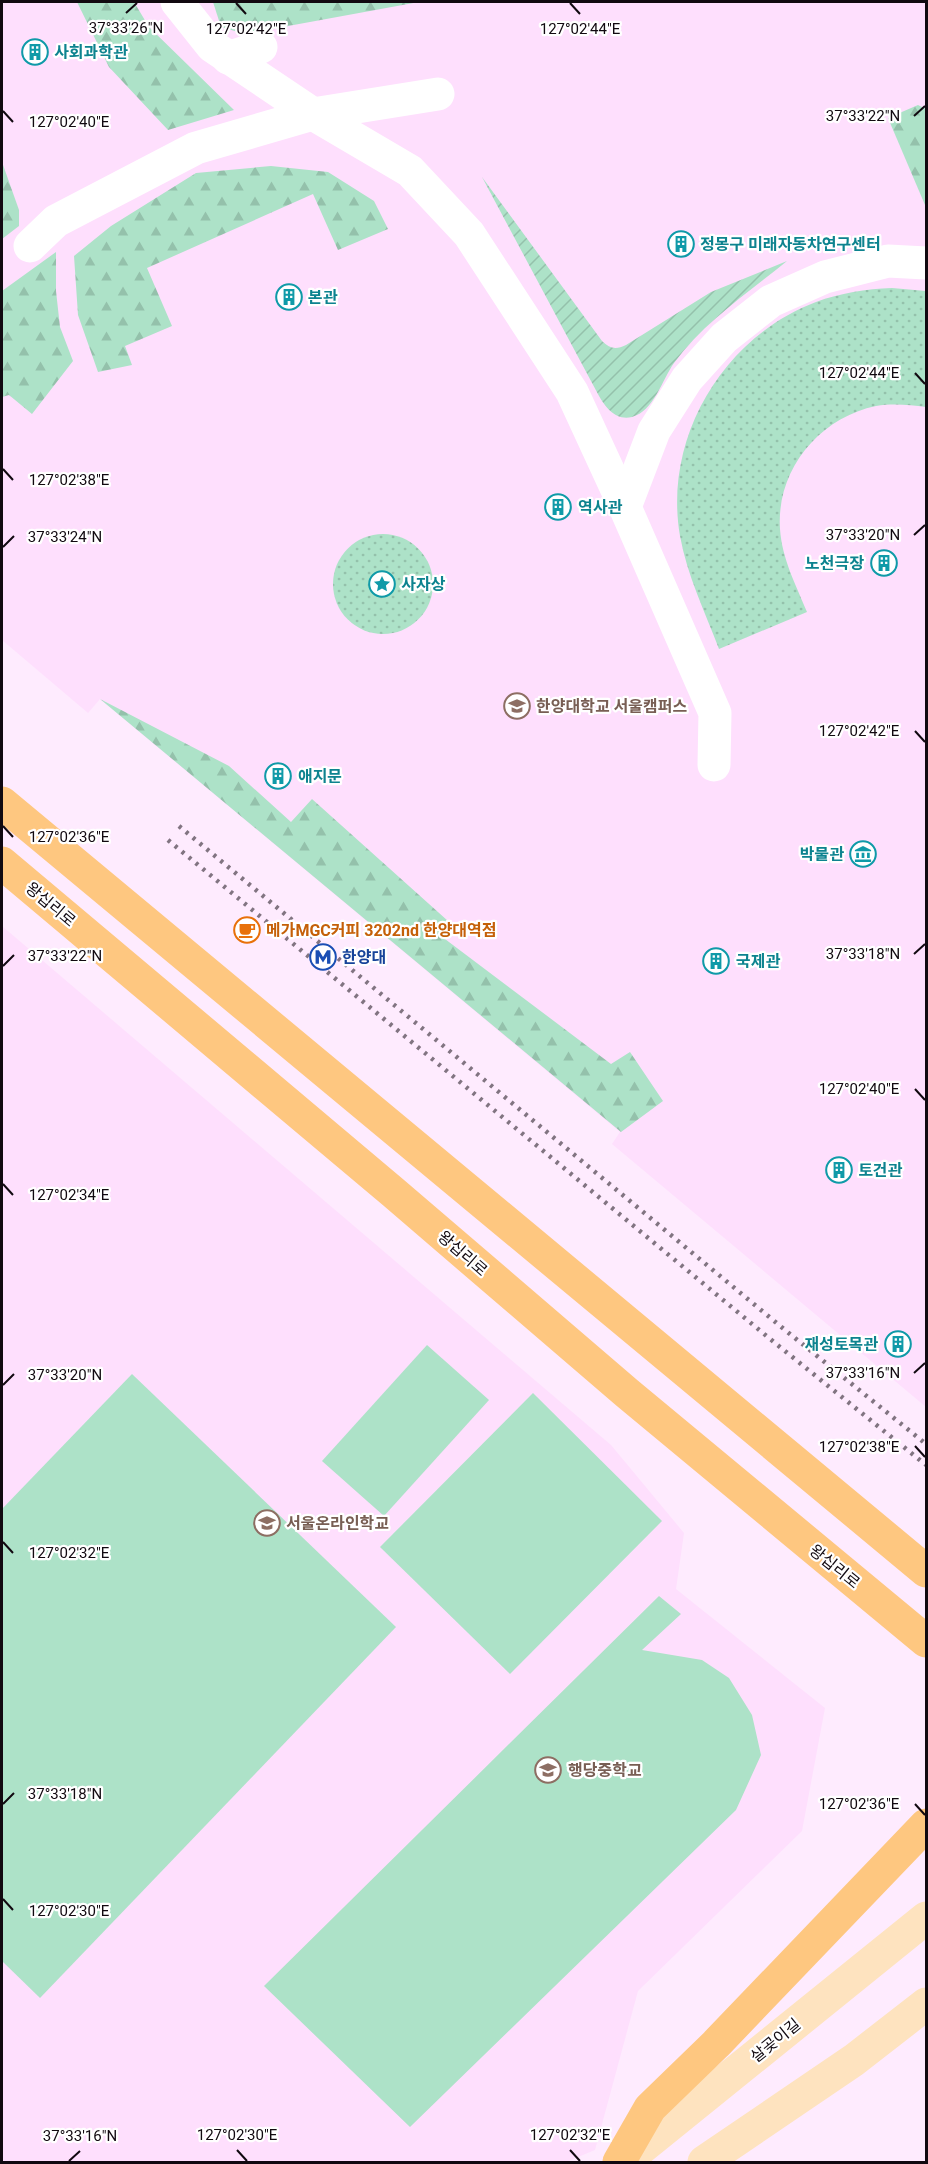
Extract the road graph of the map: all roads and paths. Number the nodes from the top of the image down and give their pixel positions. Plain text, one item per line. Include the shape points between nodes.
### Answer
1 (177, 2) edge
2 (261, 47) dead end
3 (228, 58) junction
4 (438, 94) dead end
5 (313, 114) junction
6 (30, 246) dead end
7 (927, 263) edge
8 (625, 507) junction
9 (714, 765) dead end
10 (2, 803) edge
11 (2, 863) edge
12 (927, 1571) edge
13 (927, 1641) edge
14 (927, 1825) edge
15 (927, 1918) edge
16 (927, 2004) edge
17 (619, 2163) edge
18 (624, 2163) edge
19 (704, 2163) edge

1 - 3 street via 212,46
2 - 3 street
3 - 5 street
4 - 5 street
5 - 6 street via 196,148 56,221
5 - 8 street via 410,171 469,234 572,393
7 - 8 street via 888,261 825,277 771,301 724,338 687,379 654,431
8 - 9 street via 715,713
10 - 12 main road
11 - 13 main road, 왕십리로 via 627,1393
14 - 17 main road via 650,2108
15 - 18 main road, 살곶이길
16 - 19 main road via 854,2060

